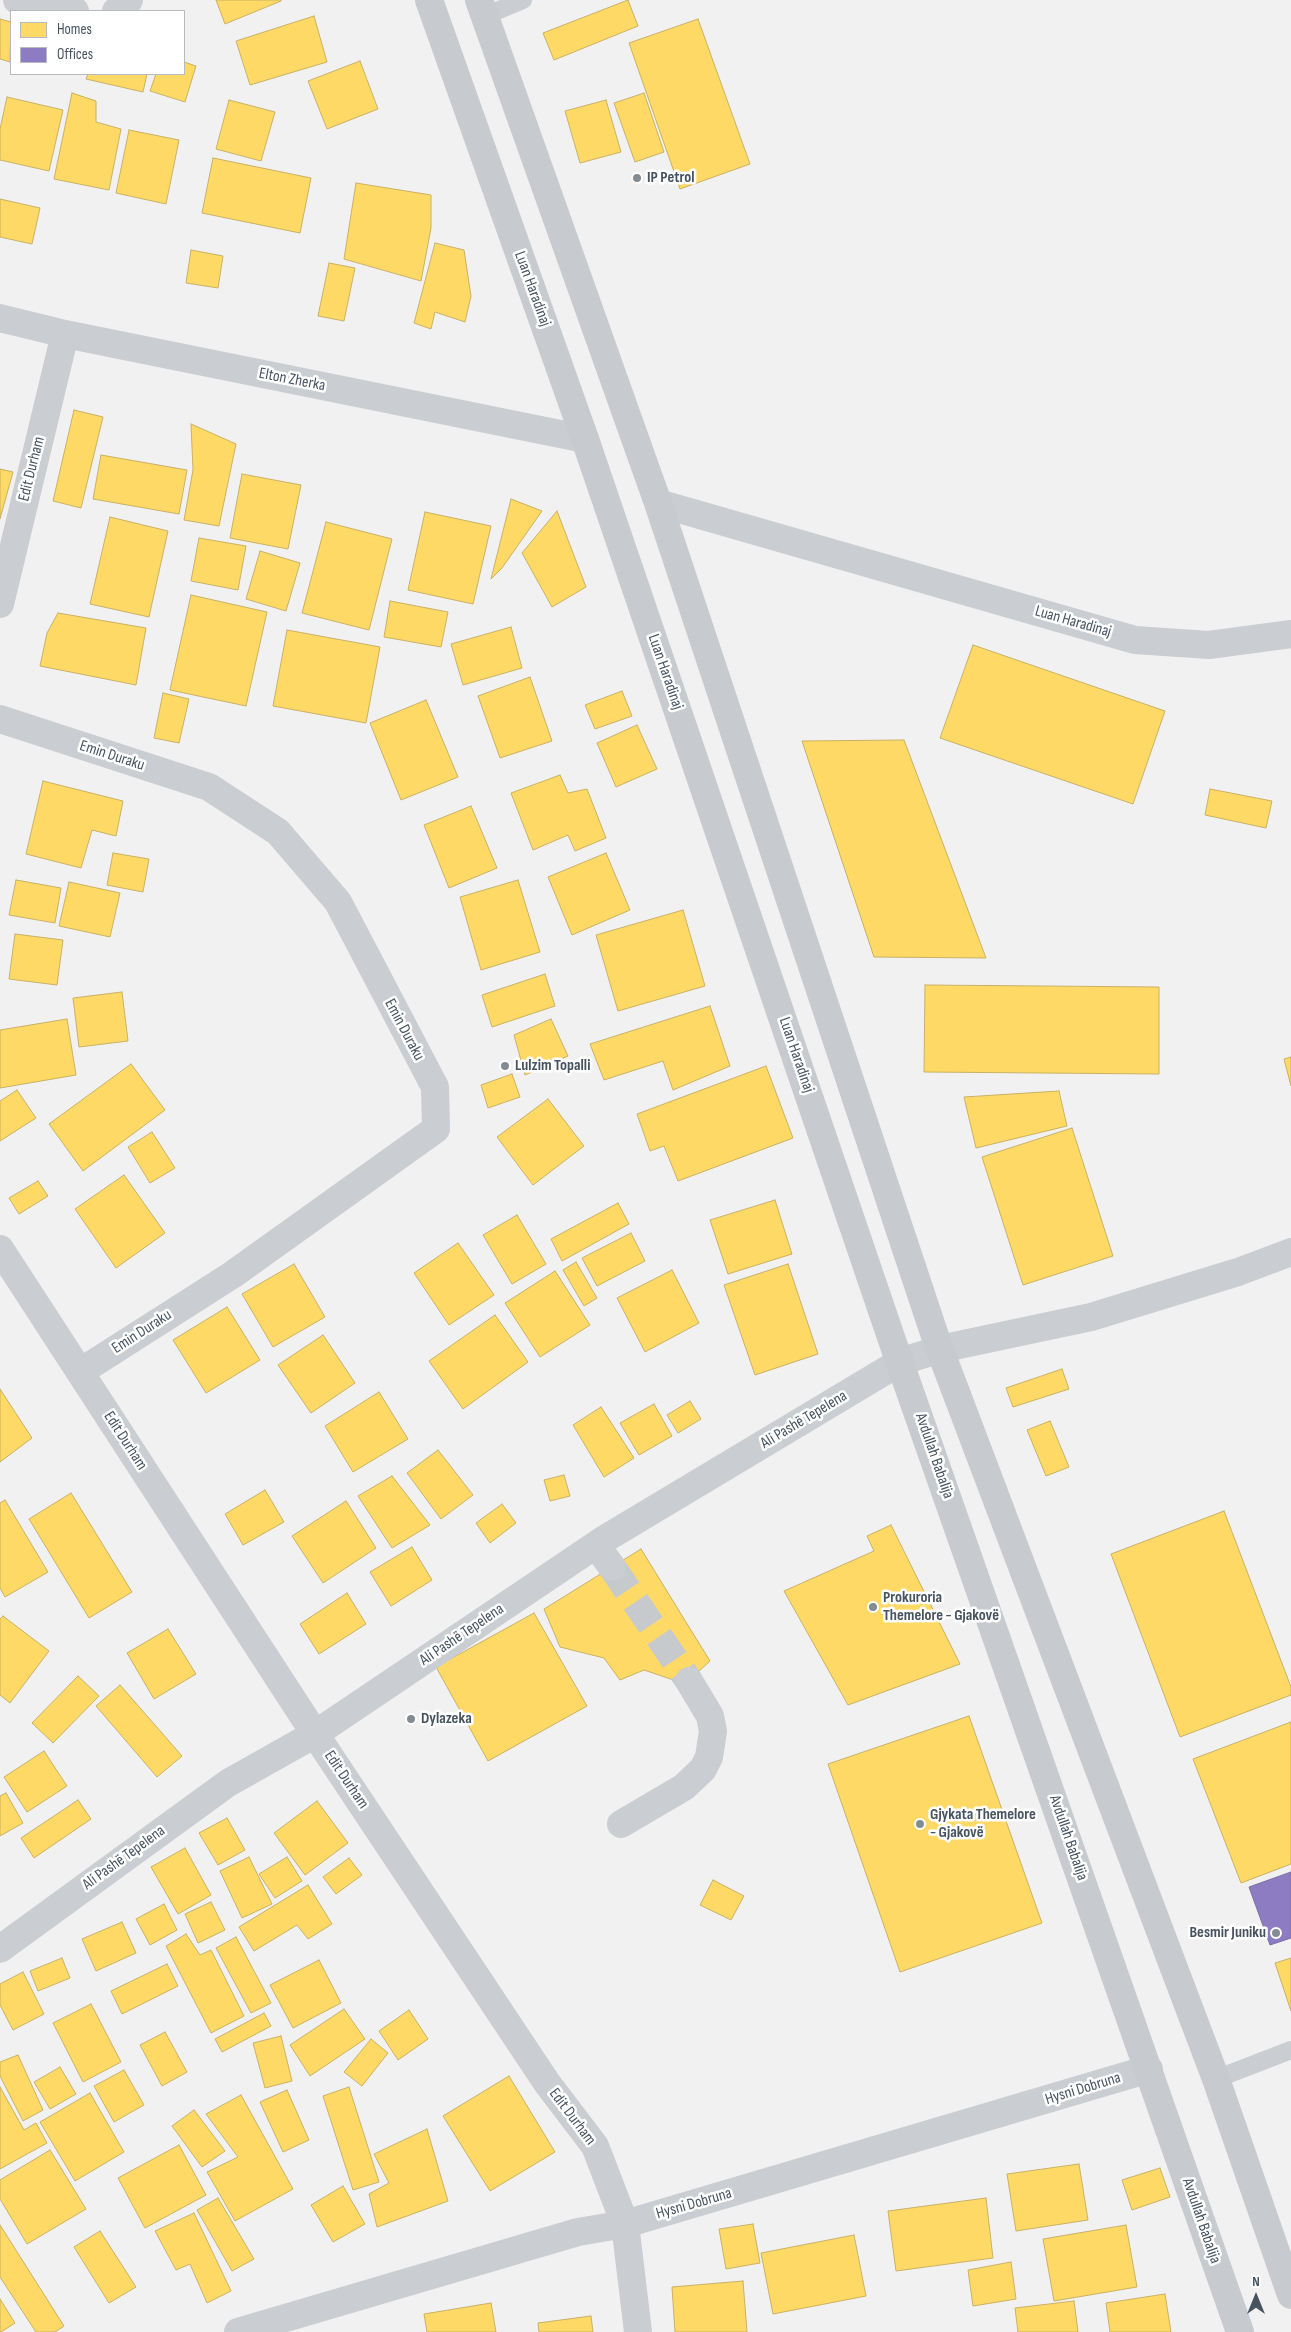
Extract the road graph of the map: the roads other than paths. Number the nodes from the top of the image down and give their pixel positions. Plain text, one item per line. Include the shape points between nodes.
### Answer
1 (17, 0) edge
2 (129, 0) edge
3 (429, 0) edge
4 (523, 0) edge
5 (482, 8) edge
6 (70, 10) edge
7 (118, 10) edge
8 (0, 318) edge
9 (65, 334) junction
10 (585, 439) junction
11 (658, 503) junction
12 (0, 604) edge
13 (1291, 634) edge
14 (0, 719) edge
15 (0, 1248) edge
16 (1291, 1252) edge
17 (939, 1345) junction
18 (897, 1354) junction
19 (80, 1372) junction
20 (596, 1545) junction
21 (612, 1567) tunnel mouth
22 (688, 1681) tunnel mouth
23 (315, 1734) junction
24 (621, 1824) dead end
25 (0, 1949) edge
26 (1291, 2050) edge
27 (1149, 2069) junction
28 (1216, 2079) junction
29 (625, 2224) junction
30 (1291, 2295) edge
31 (238, 2332) edge
32 (638, 2332) edge
33 (1240, 2332) edge

1 - 6 street
2 - 7 street
3 - 10 main road, Luan Haradinaj
4 - 5 lane
5 - 11 main road
8 - 9 street, Elton Zherka
9 - 10 street, Elton Zherka
9 - 12 street, Edit Durham
10 - 18 main road, Luan Haradinaj
11 - 13 street, Luan Haradinaj via 1135,640 1209,645
11 - 17 main road
14 - 19 street, Emin Duraku via 209,787 278,832 338,902 434,1086 436,1129 232,1275
15 - 19 street, Edit Durham
16 - 17 street via 1238,1272 1091,1317
17 - 18 street, Ali Pashë Tepelena
17 - 28 main road
18 - 20 street, Ali Pashë Tepelena
18 - 27 main road, Avdullah Babalija
19 - 23 street, Edit Durham
20 - 21 street
20 - 23 street, Ali Pashë Tepelena
22 - 24 street via 710,1716 713,1731 709,1757 703,1769 684,1787
23 - 25 street, Ali Pashë Tepelena via 228,1783
23 - 29 street, Edit Durham via 547,2083 595,2146
26 - 28 lane
27 - 29 street, Hysni Dobruna
27 - 33 main road, Avdullah Babalija
28 - 30 main road
29 - 31 street, Hysni Dobruna via 578,2232
29 - 32 street, Edit Durham

